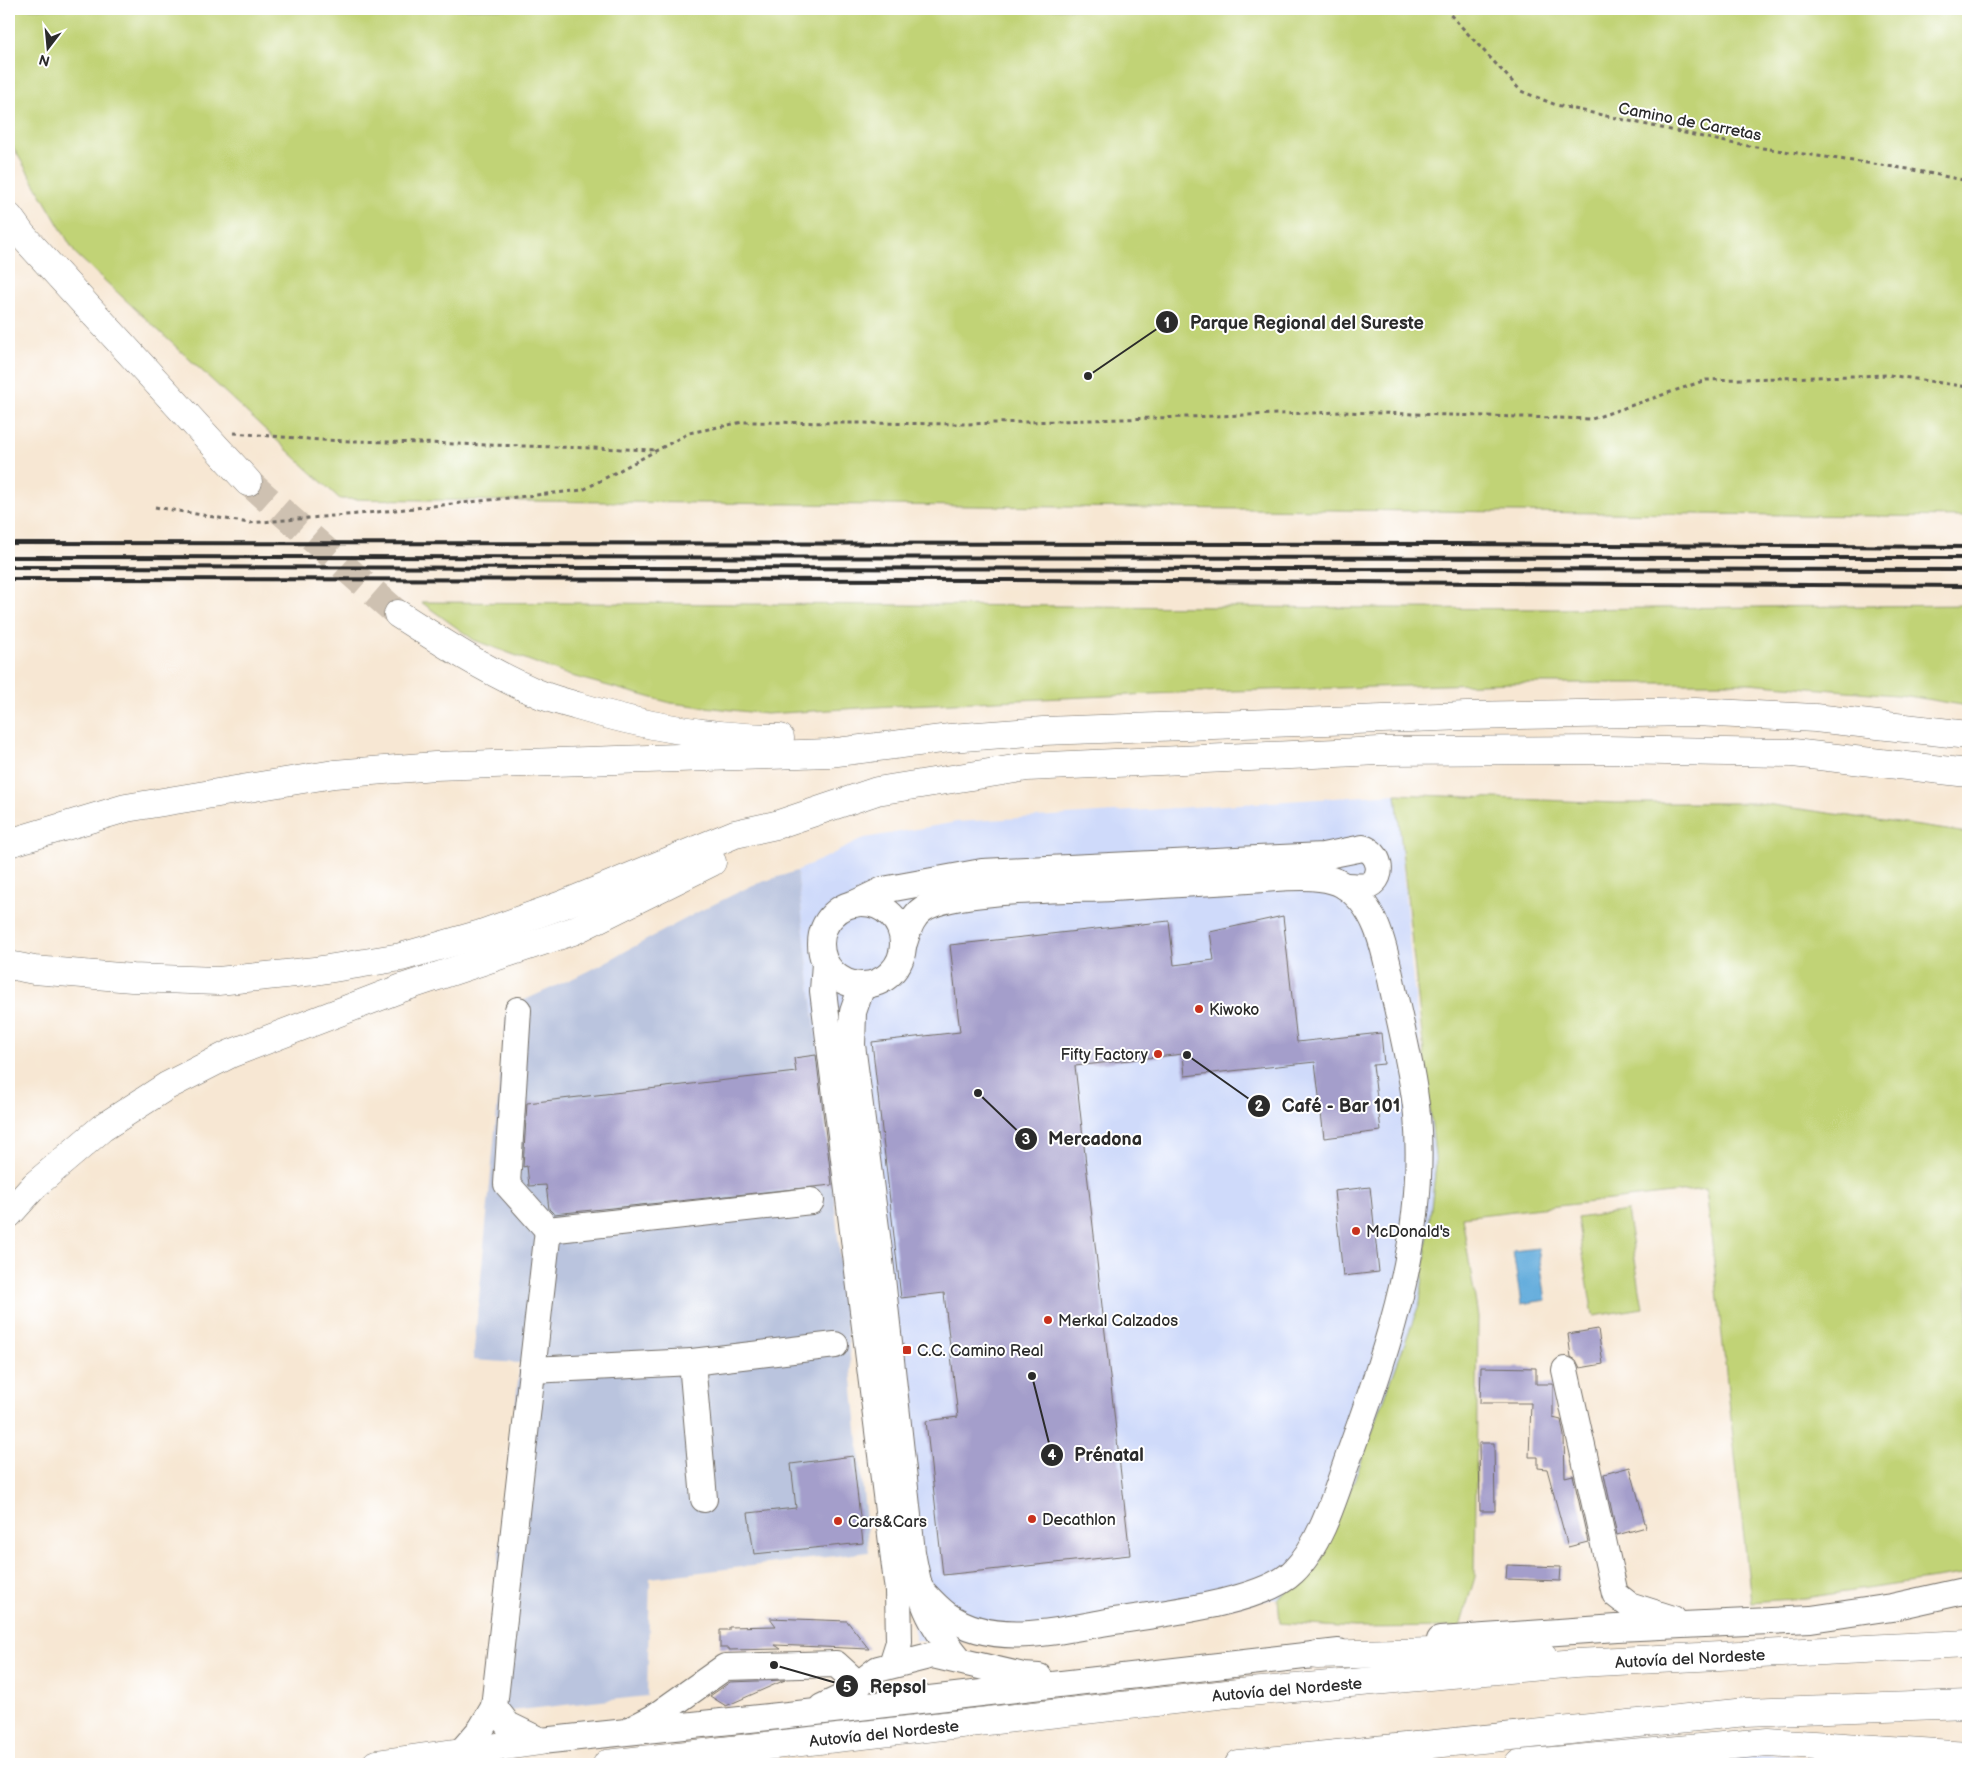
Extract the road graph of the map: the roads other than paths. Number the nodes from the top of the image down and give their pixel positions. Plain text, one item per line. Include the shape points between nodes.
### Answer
1 (9, 217) edge
2 (248, 482) tunnel mouth
3 (398, 614) tunnel mouth
4 (1968, 735) edge
5 (950, 738) junction
6 (1968, 772) edge
7 (776, 825) junction
8 (9, 843) edge
9 (1345, 886) junction
10 (854, 904) junction
11 (904, 943) junction
12 (825, 963) junction
13 (9, 965) edge
14 (862, 986) junction
15 (518, 1010) dead end
16 (811, 1201) dead end
17 (9, 1214) edge
18 (548, 1230) junction
19 (835, 1345) dead end
20 (692, 1362) junction
21 (532, 1370) junction
22 (1565, 1370) dead end
23 (704, 1499) dead end
24 (918, 1587) junction
25 (1968, 1590) edge
26 (1615, 1594) junction
27 (1699, 1625) junction
28 (1490, 1636) junction
29 (1968, 1644) edge
30 (1317, 1655) junction
31 (960, 1660) junction
32 (1576, 1663) junction
33 (892, 1664) junction
34 (1095, 1680) junction
35 (859, 1685) junction
36 (1968, 1704) edge
37 (494, 1707) junction
38 (807, 1713) junction
39 (625, 1732) junction
40 (541, 1741) junction
41 (461, 1752) junction
42 (1968, 1755) edge
43 (376, 1764) edge
44 (608, 1764) edge
45 (1240, 1764) edge
46 (1519, 1764) edge

1 - 2 main road
3 - 5 main road via 462,656 538,694 606,715 750,738
4 - 5 main road via 1815,718 1695,712 1466,716 1043,731
5 - 8 main road via 829,753 435,766 334,774 126,808
6 - 7 main road via 1793,752 1390,751 1175,760 1027,767 877,791
7 - 13 main road via 735,834 562,905 481,934 401,957 315,971 218,981 132,978
7 - 17 main road via 738,848 573,931 402,988 230,1054 167,1086 102,1128 35,1185
9 - 10 street via 1362,887 1375,880 1378,862 1369,850 1363,848 1323,856 982,872 883,890
9 - 11 street via 1316,877 998,893 950,899 932,904 915,916
9 - 24 street via 1358,896 1382,940 1413,1088 1418,1186 1405,1279 1384,1353 1334,1496 1304,1561 1292,1574 1260,1593 1182,1610 1035,1634 986,1631 967,1624 949,1616
10 - 11 street via 875,905 893,916 901,929
10 - 12 street via 836,912 824,926 821,951
11 - 14 street via 902,956 887,978
12 - 14 street via 834,975 847,983
12 - 33 street via 823,991 898,1591 898,1642
14 - 24 street via 853,1012 852,1045
15 - 18 street via 507,1184
16 - 18 street
18 - 21 street
19 - 20 street
20 - 21 street
20 - 23 street
21 - 37 street
22 - 26 street
24 - 31 street via 928,1618
25 - 27 street via 1811,1619
26 - 27 street via 1629,1605 1656,1615
26 - 28 street via 1607,1607 1587,1616
27 - 28 street
28 - 30 street
29 - 32 main road, Autovía del Nordeste
30 - 32 main road via 1511,1650
30 - 34 street
31 - 33 street via 933,1655
31 - 34 street via 1023,1676
32 - 44 main road, Autovía del Nordeste via 1227,1694
33 - 35 street via 878,1669
34 - 38 street
35 - 38 street via 841,1698
35 - 39 street via 836,1664 725,1667 652,1718
36 - 45 main road via 1746,1712
37 - 40 street via 508,1725
37 - 41 street via 481,1729
38 - 39 street
39 - 40 street
40 - 41 main road
41 - 43 main road
42 - 46 main road via 1768,1742

